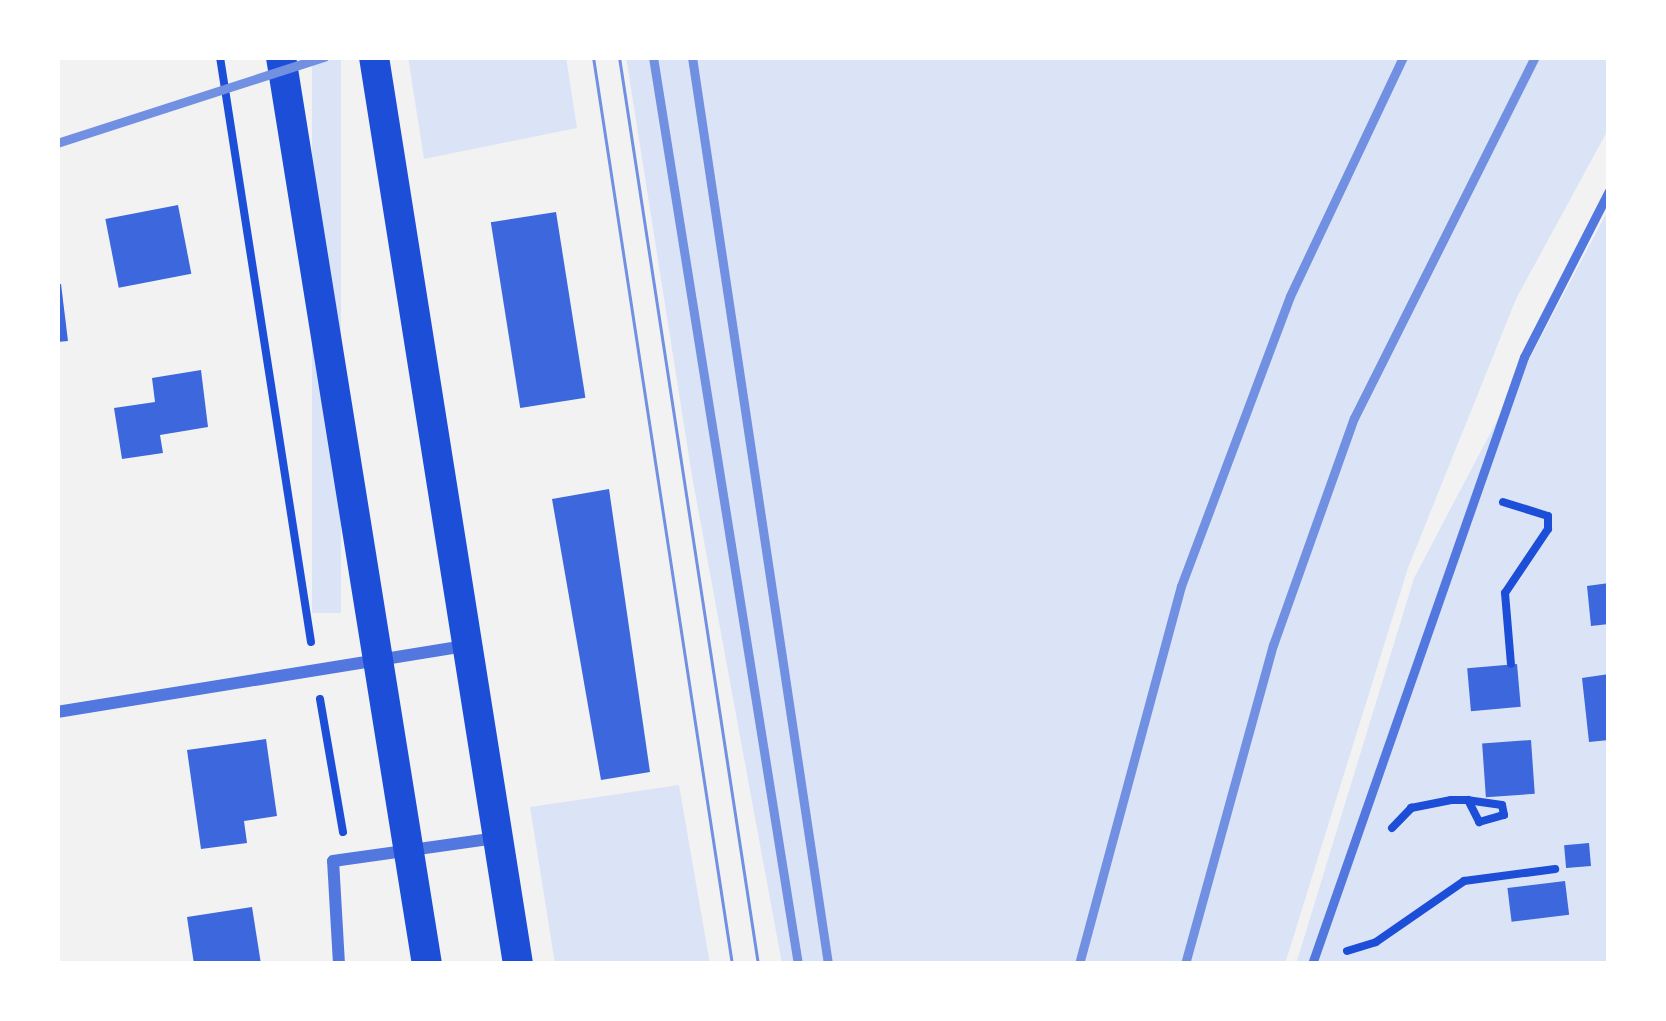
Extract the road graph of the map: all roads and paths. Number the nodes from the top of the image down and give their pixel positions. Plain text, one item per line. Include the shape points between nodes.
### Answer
1 (220, 57) edge
2 (281, 57) edge
3 (374, 57) edge
4 (1609, 191) edge
5 (1479, 492) junction
6 (466, 645) junction
7 (374, 663) junction
8 (1511, 664) dead end
9 (316, 675) junction
10 (57, 712) edge
11 (1468, 800) junction
12 (1352, 837) junction
13 (498, 838) junction
14 (410, 847) junction
15 (347, 857) junction
16 (1555, 869) dead end
17 (1316, 950) junction
18 (339, 964) edge
19 (428, 964) edge
20 (518, 964) edge
21 (1312, 964) edge

1 - 9 path
2 - 7 main road
3 - 6 main road
4 - 5 lane via 1524,357
5 - 8 path via 1547,517 1548,529 1505,593
5 - 12 lane
6 - 7 street
6 - 13 main road
7 - 9 street
7 - 14 main road
9 - 10 street
9 - 15 path
11 - 11 path via 1479,822 1504,815 1502,806
11 - 12 path via 1412,808 1388,832
12 - 17 lane
13 - 14 street
13 - 20 main road
14 - 15 street
14 - 19 main road
15 - 18 street via 333,861
16 - 17 path via 1464,881 1376,942
17 - 21 lane

